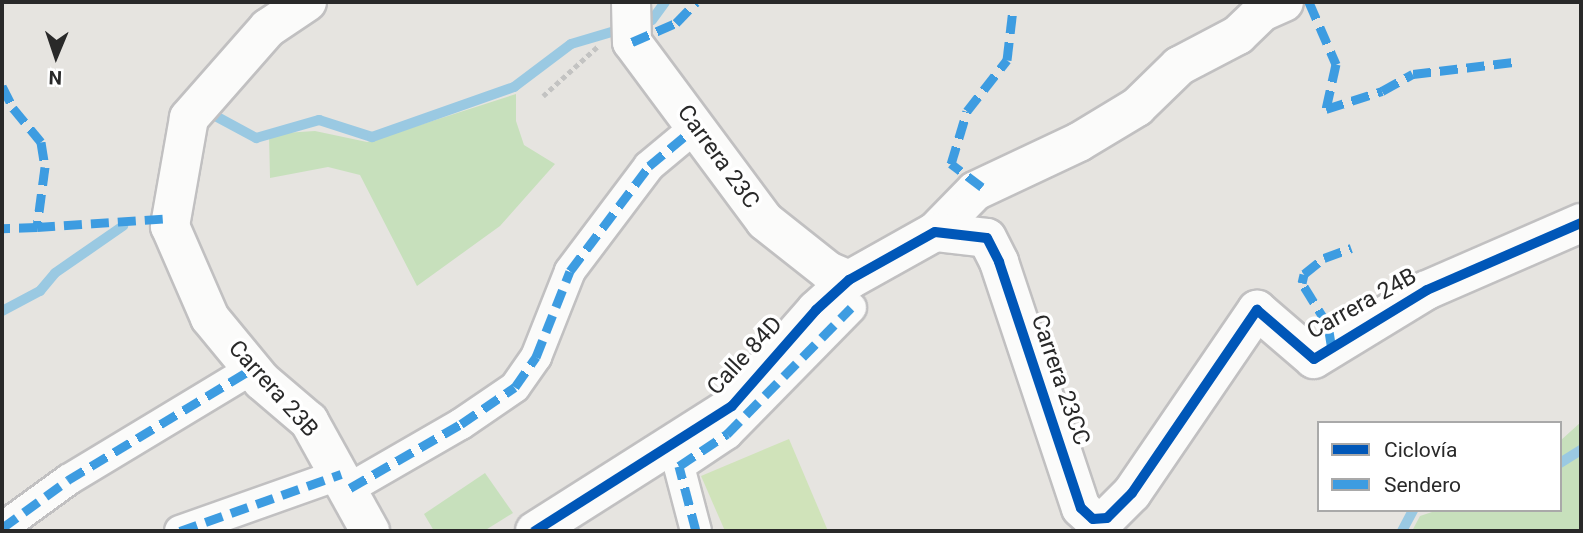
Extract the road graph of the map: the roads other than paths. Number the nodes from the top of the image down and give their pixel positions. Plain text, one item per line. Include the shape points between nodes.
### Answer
1 (307, 2) edge
2 (631, 2) edge
3 (1284, 2) edge
4 (696, 126) junction
5 (1581, 223) edge
6 (935, 232) junction
7 (850, 294) junction
8 (253, 369) junction
9 (345, 481) junction
10 (1107, 517) joint
11 (2, 528) edge
12 (180, 531) edge
13 (370, 531) edge
14 (535, 531) edge
15 (696, 531) edge

1 - 8 street, Carrera 23B via 268,28 189,118 170,218 210,318
2 - 4 street, Carrera 23C via 632,42
3 - 6 street, Calle 84D via 1262,12 1238,35 1179,66 1138,107 1079,142 975,191
4 - 7 street, Carrera 23C via 765,221
4 - 9 street via 649,166 570,271 536,357 515,387 461,424
5 - 10 street, Carrera 24B via 1427,290 1314,359 1257,310 1132,493
6 - 7 street, Calle 84D
6 - 10 street, Carrera 23CC via 987,238 1081,508 1093,519
7 - 14 street, Calle 84D via 816,310 732,406
7 - 15 street via 727,434 679,466
8 - 9 street, Carrera 23B via 309,421
8 - 11 street via 68,480
9 - 12 street
9 - 13 street, Carrera 23B

